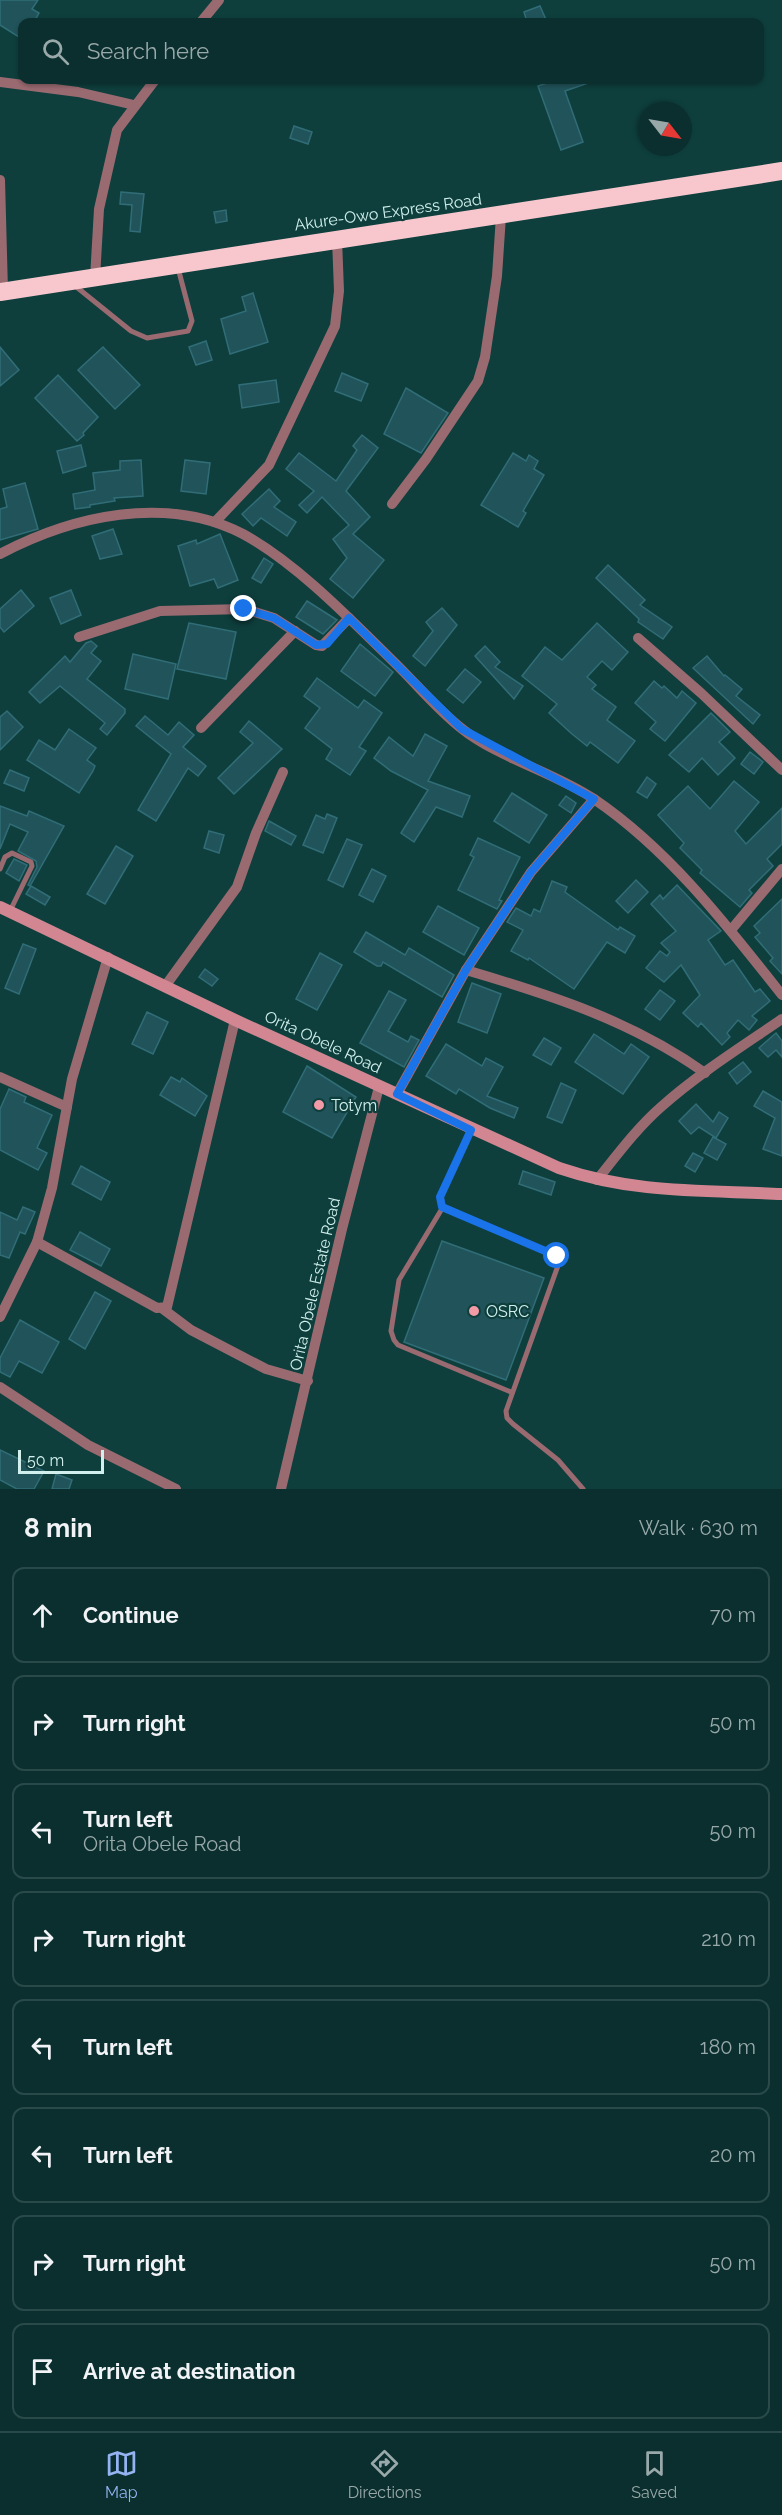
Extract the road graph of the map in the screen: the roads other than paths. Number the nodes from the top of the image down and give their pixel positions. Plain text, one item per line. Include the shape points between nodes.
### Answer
1 (219, 0) edge
2 (204, 18) edge
3 (0, 82) edge
4 (152, 84) edge
5 (134, 105) junction
6 (782, 171) edge
7 (0, 180) edge
8 (501, 216) junction
9 (338, 239) junction
10 (177, 265) junction
11 (95, 278) junction
12 (71, 282) junction
13 (2, 292) edge
14 (392, 504) dead end
15 (214, 522) junction
16 (0, 554) edge
17 (349, 618) junction
18 (295, 631) junction
19 (79, 637) dead end
20 (639, 638) dead end
21 (201, 728) dead end
22 (782, 770) edge
23 (283, 772) dead end
24 (594, 799) junction
25 (0, 869) edge
26 (782, 869) edge
27 (5, 909) edge
28 (731, 930) junction
29 (108, 957) junction
30 (466, 970) junction
31 (166, 985) junction
32 (782, 995) edge
33 (782, 1019) edge
34 (235, 1020) junction
35 (705, 1073) junction
36 (0, 1077) edge
37 (379, 1086) junction
38 (397, 1094) junction
39 (67, 1107) junction
40 (471, 1130) junction
41 (597, 1180) junction
42 (782, 1194) edge
43 (442, 1207) junction
44 (37, 1242) junction
45 (163, 1309) junction
46 (0, 1317) edge
47 (308, 1381) junction
48 (0, 1387) edge
49 (511, 1392) junction
50 (176, 1489) edge
51 (281, 1489) edge
52 (583, 1489) edge

1 - 2 street
3 - 5 street
4 - 5 street
5 - 11 street via 114,141 99,209
6 - 8 highway, Akure-Owo Express Road
7 - 13 street
8 - 9 highway, Akure-Owo Express Road
8 - 14 street via 497,276 478,381
9 - 10 highway, Akure-Owo Express Road
9 - 15 street via 335,326 269,465
10 - 11 highway, Akure-Owo Express Road
10 - 12 lane via 192,321 189,331 147,338 131,331
11 - 12 highway, Akure-Owo Express Road
12 - 13 highway, Akure-Owo Express Road
15 - 16 street via 149,512 90,519 56,528
15 - 17 street via 266,549
17 - 18 street via 322,646
17 - 24 street via 462,729
18 - 19 street via 262,613 244,609 192,609 145,615
18 - 21 street
20 - 22 street
23 - 31 street via 237,887
24 - 28 street via 667,860
24 - 30 street via 531,872
25 - 27 lane via 12,852 32,862
26 - 28 street
27 - 29 main road, Orita Obele Road
28 - 32 street
29 - 31 main road, Orita Obele Road
29 - 39 street
30 - 35 street via 618,1021
30 - 38 street
31 - 34 main road, Orita Obele Road
33 - 35 street
34 - 37 main road, Orita Obele Road
34 - 45 street via 169,1303
35 - 41 street via 660,1108
36 - 39 street
37 - 38 main road, Orita Obele Road
37 - 47 street, Orita Obele Estate Road
38 - 40 main road, Orita Obele Road
39 - 44 street
40 - 41 main road, Orita Obele Road
40 - 43 lane via 440,1197
41 - 42 main road, Orita Obele Road via 686,1192
43 - 49 lane via 560,1260
43 - 49 lane via 399,1280 393,1315 394,1340
44 - 45 street
44 - 46 street
45 - 47 street via 190,1330 266,1369
47 - 51 street, Orita Obele Estate Road
48 - 50 street via 88,1445
49 - 52 lane via 507,1418 558,1460

